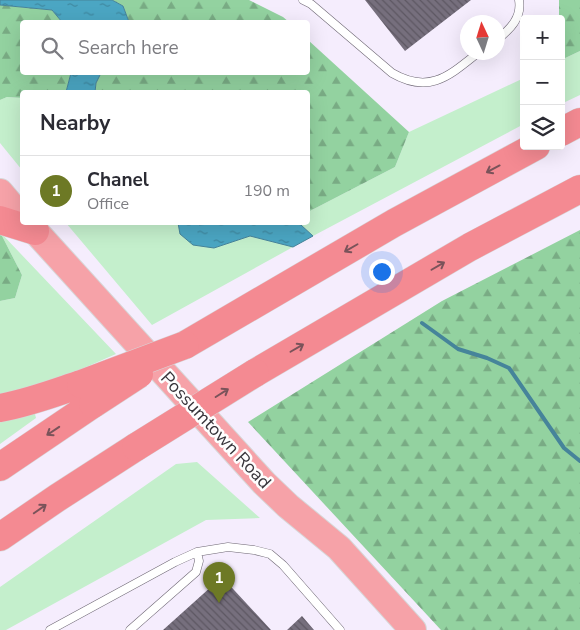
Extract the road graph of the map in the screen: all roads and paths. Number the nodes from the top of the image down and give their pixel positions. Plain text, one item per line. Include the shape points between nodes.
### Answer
1 (303, 0) edge
2 (519, 0) edge
3 (505, 34) edge
4 (468, 60) edge
5 (580, 122) edge
6 (565, 130) edge
7 (529, 150) edge
8 (580, 189) edge
9 (0, 192) edge
10 (20, 215) edge
11 (0, 220) edge
12 (20, 223) edge
13 (29, 225) edge
14 (87, 394) junction
15 (0, 408) edge
16 (0, 467) edge
17 (0, 537) edge
18 (197, 552) junction
19 (50, 630) edge
20 (130, 630) edge
21 (340, 630) edge
22 (413, 630) edge

1 - 4 lane via 403,80 431,82 446,77
2 - 3 lane via 515,22
5 - 6 highway
7 -> 14 highway, bridge via 394,223 185,345
17 -> 8 highway, bridge via 255,373 470,247
9 - 10 highway, Possumtown Road
11 - 12 highway
13 - 22 highway, Possumtown Road via 264,483 338,548
14 - 15 highway via 40,398
14 -> 16 highway
18 - 19 lane
18 - 20 lane via 196,572
18 - 21 lane via 228,547 270,554

